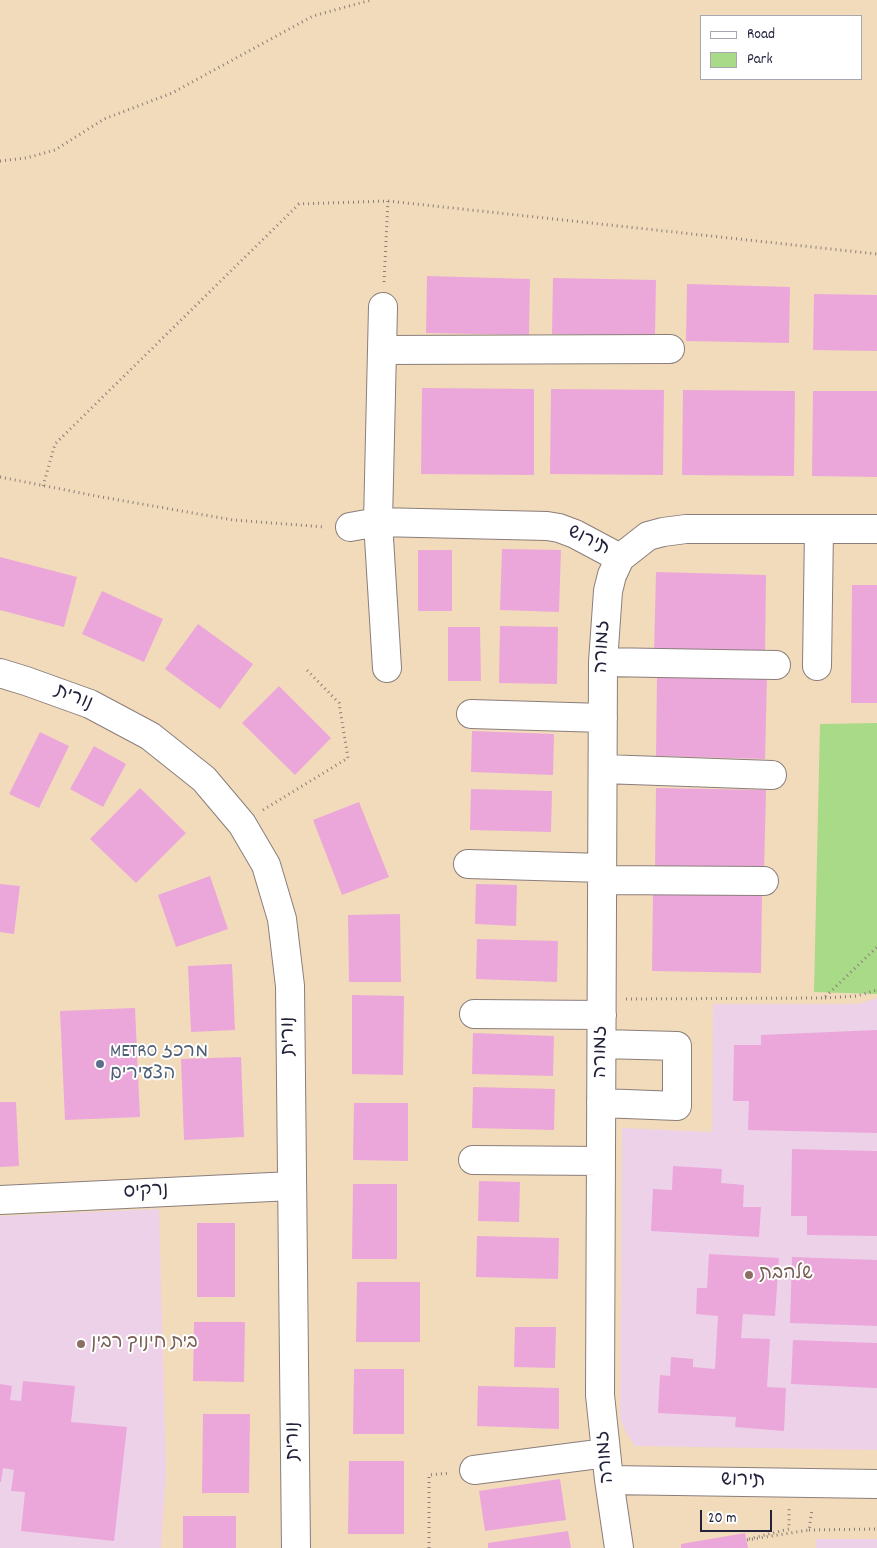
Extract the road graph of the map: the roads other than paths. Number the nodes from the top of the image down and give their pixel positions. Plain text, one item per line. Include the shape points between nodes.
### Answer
1 (383, 307) road end
2 (670, 349) dead end
3 (383, 350) junction
4 (378, 522) junction
5 (350, 528) dead end
6 (877, 529) edge
7 (819, 530) junction
8 (620, 558) junction
9 (603, 662) junction
10 (776, 665) dead end
11 (818, 666) dead end
12 (387, 668) dead end
13 (0, 674) edge
14 (471, 714) dead end
15 (603, 718) junction
16 (602, 769) junction
17 (772, 775) dead end
18 (468, 864) dead end
19 (602, 874) junction
20 (764, 881) dead end
21 (602, 1007) junction
22 (474, 1014) dead end
23 (602, 1044) junction
24 (601, 1104) junction
25 (473, 1160) dead end
26 (601, 1161) junction
27 (292, 1186) junction
28 (0, 1200) edge
29 (606, 1453) junction
30 (474, 1470) road end
31 (609, 1480) junction
32 (877, 1484) edge
33 (296, 1548) edge
34 (619, 1548) edge

1 - 3 street
2 - 3 street
3 - 4 street
4 - 5 street, תירוש
4 - 8 street, תירוש via 559,528
4 - 12 street
6 - 7 street, תירוש
7 - 8 street, תירוש via 686,529 663,532 648,536
7 - 11 street
8 - 9 street, זמורה via 608,591
9 - 10 street
9 - 15 street, זמורה
13 - 27 street, נורית via 90,704 150,736 204,779 242,824 266,865 282,919 290,986
14 - 15 street
15 - 16 street, זמורה
16 - 17 street
16 - 19 street, זמורה
18 - 19 street
19 - 20 street
19 - 21 street, זמורה
21 - 22 street
21 - 23 street, זמורה
23 - 24 street, זמורה
23 - 24 street via 677,1046 677,1106
24 - 26 street, זמורה
25 - 26 street
26 - 29 street, זמורה via 600,1395
27 - 28 street, נרקיס
27 - 33 street, נורית
29 - 30 street
29 - 31 street, זמורה
31 - 32 street, תירוש
31 - 34 street, זמורה

